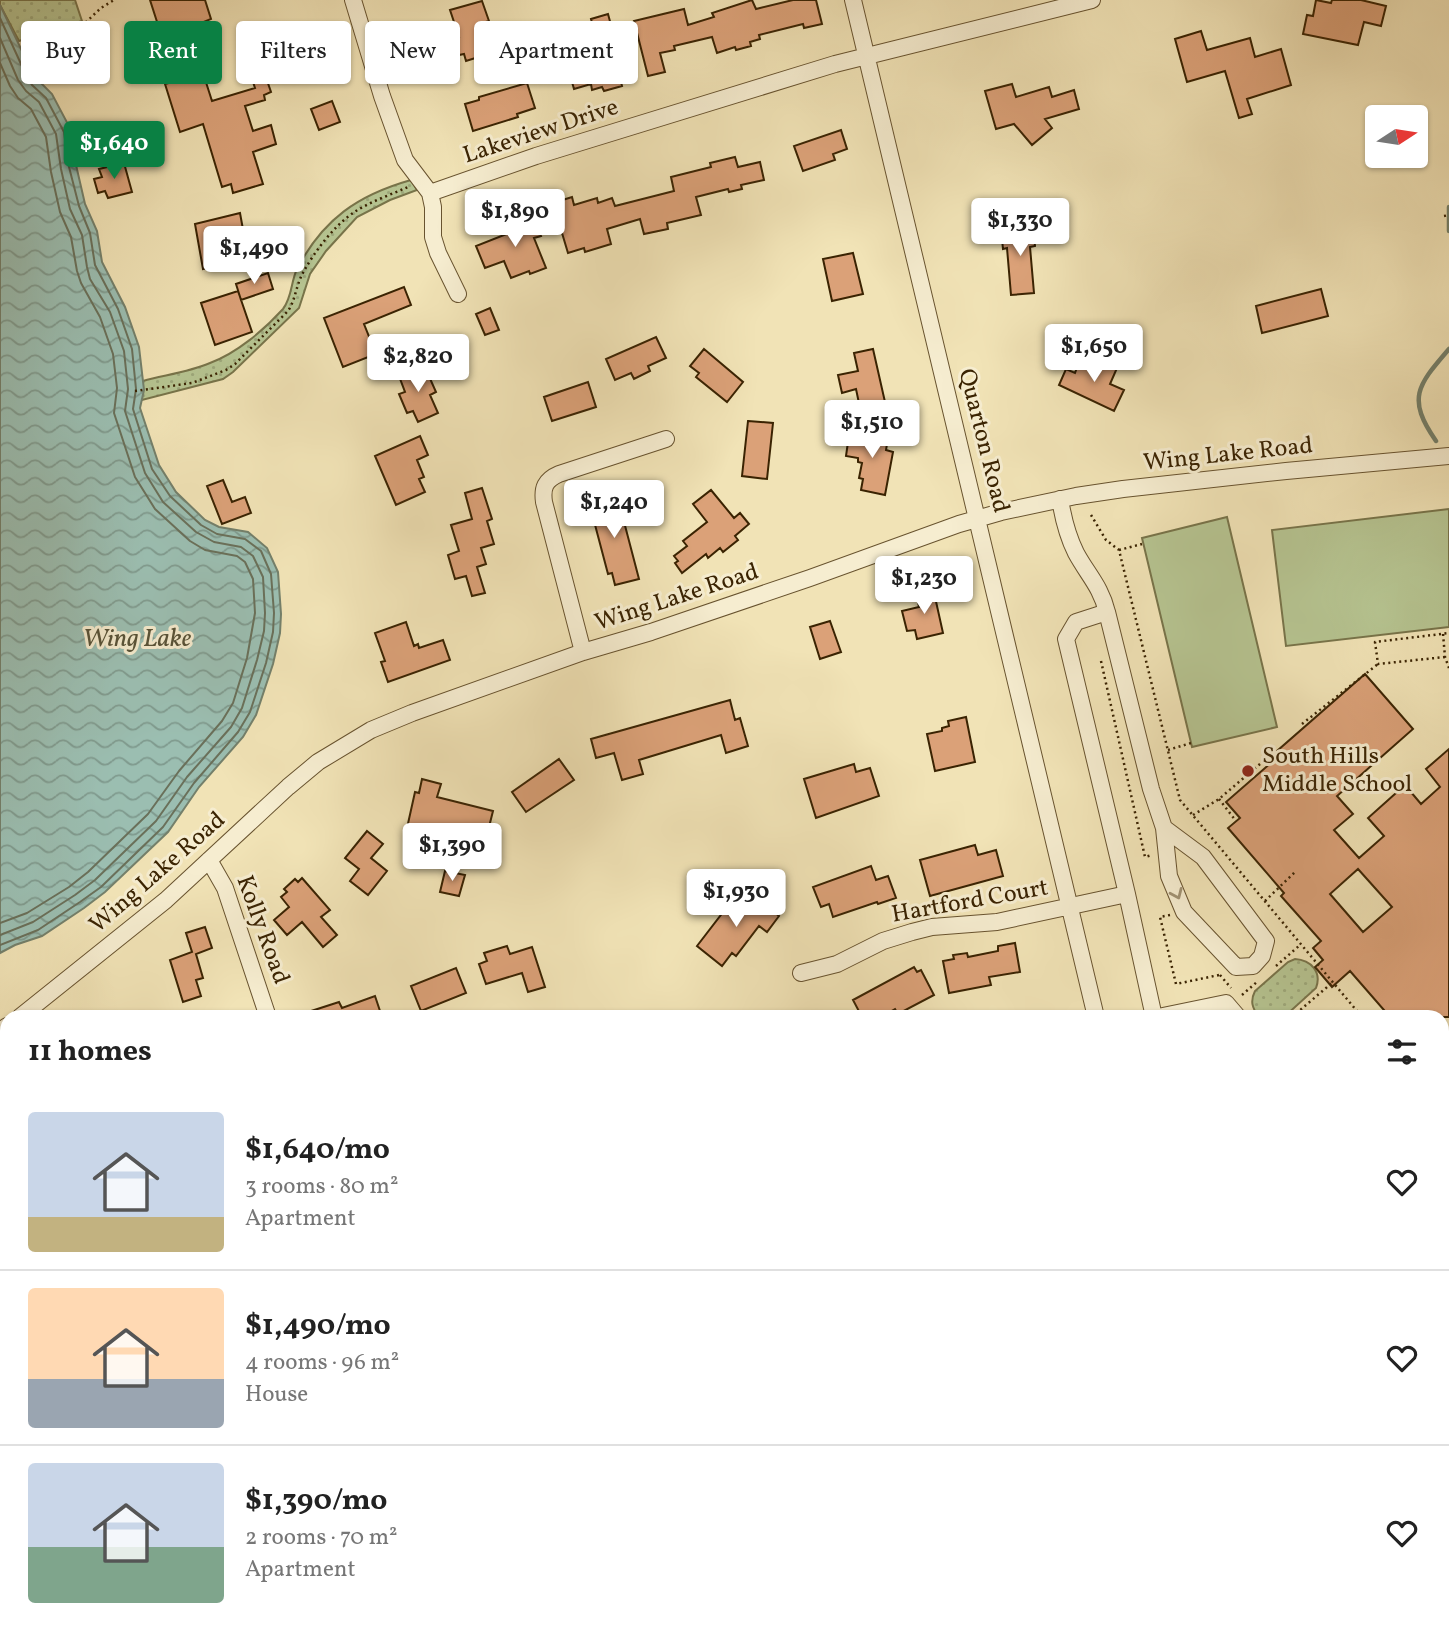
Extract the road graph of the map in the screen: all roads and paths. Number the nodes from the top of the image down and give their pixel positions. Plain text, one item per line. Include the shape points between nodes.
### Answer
1 (114, 0) edge
2 (353, 0) edge
3 (853, 0) edge
4 (1092, 0) edge
5 (87, 21) edge
6 (867, 56) junction
7 (425, 187) junction
8 (1449, 215) edge
9 (1444, 216) dead end
10 (458, 295) dead end
11 (135, 391) dead end
12 (666, 439) dead end
13 (1449, 456) edge
14 (1059, 499) junction
15 (1091, 514) dead end
16 (979, 518) junction
17 (1142, 544) dead end
18 (1119, 550) junction
19 (1107, 612) junction
20 (1443, 633) junction
21 (1449, 633) edge
22 (583, 652) junction
23 (1445, 657) junction
24 (1378, 664) junction
25 (1449, 668) edge
26 (1302, 724) dead end
27 (1191, 743) dead end
28 (1168, 750) junction
29 (1274, 751) dead end
30 (1219, 799) junction
31 (1193, 815) junction
32 (1236, 821) dead end
33 (1164, 828) junction
34 (209, 860) junction
35 (1295, 872) dead end
36 (1128, 894) junction
37 (1265, 901) junction
38 (1070, 907) junction
39 (1170, 915) dead end
40 (801, 973) dead end
41 (1219, 975) dead end
42 (1333, 982) junction
43 (39, 1010) edge
44 (266, 1010) edge
45 (1094, 1010) edge
46 (1154, 1010) edge
47 (1191, 1010) edge
48 (1232, 1010) edge
49 (1300, 1010) edge
50 (1356, 1010) edge

1 - 5 path
2 - 7 street via 405,160
3 - 6 street, Quarton Road
4 - 6 street, Lakeview Drive
6 - 7 street, Lakeview Drive
6 - 16 street, Quarton Road
7 - 10 street via 433,208 433,237
7 - 11 path via 354,212 344,221 304,269 288,311 235,364 192,383
8 - 9 path
12 - 22 street via 559,474 545,484 544,502
13 - 14 street, Wing Lake Road
14 - 16 street, Wing Lake Road
14 - 19 street via 1069,539 1103,595
15 - 18 path via 1106,540
16 - 22 street, Wing Lake Road
16 - 38 street, Quarton Road
17 - 18 path
18 - 28 path
19 - 33 street
19 - 36 street via 1076,622 1066,639
20 - 21 path
20 - 23 path
20 - 24 path via 1375,642
22 - 34 street, Wing Lake Road via 412,713 345,744 288,787
23 - 24 path
23 - 25 path
24 - 26 path
27 - 28 path
28 - 31 path via 1180,800
29 - 30 path
30 - 31 path
30 - 32 path
31 - 37 path
33 -> 33 street via 1168,876 1184,912 1236,967 1253,966 1262,956 1266,940 1203,857
34 - 43 street, Wing Lake Road
34 - 44 street, Kolly Road via 225,888
35 - 37 path
36 - 38 street, Hartford Court
36 - 46 street
37 - 42 path
38 - 40 street, Hartford Court via 997,922 932,927
38 - 45 street, Quarton Road
39 - 41 path via 1160,917 1177,984
42 - 49 path
42 - 50 path
47 - 48 street via 1226,1003

